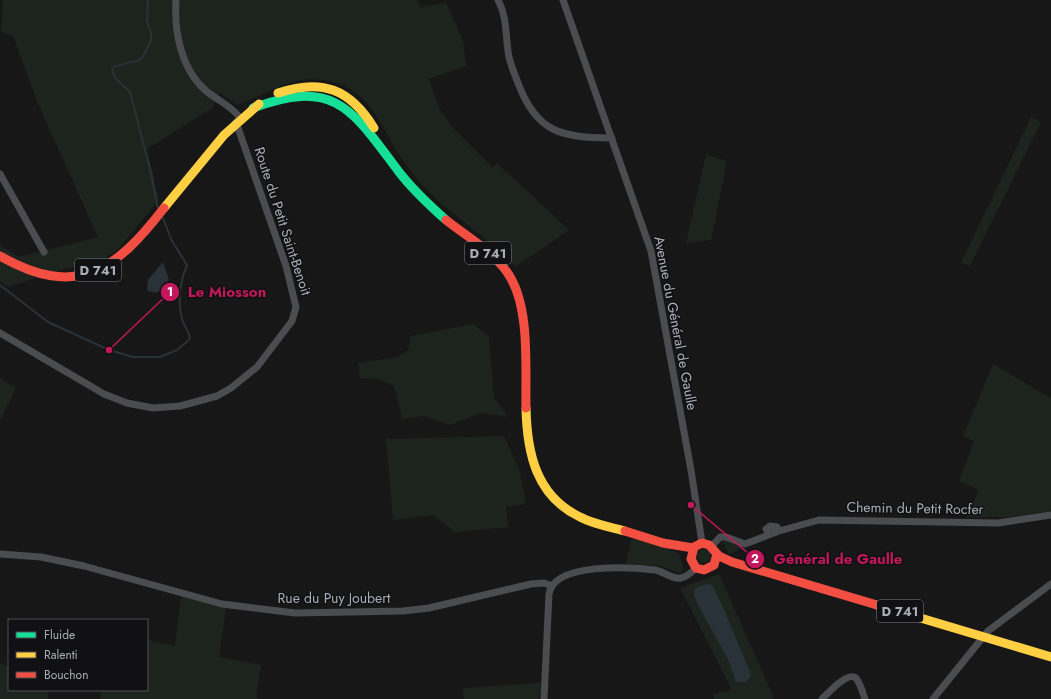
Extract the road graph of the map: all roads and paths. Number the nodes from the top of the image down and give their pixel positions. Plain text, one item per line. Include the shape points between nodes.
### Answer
1 (176, 0) edge
2 (498, 0) edge
3 (563, 0) edge
4 (238, 120) junction
5 (612, 138) junction
6 (0, 174) edge
7 (44, 252) dead end
8 (0, 256) edge
9 (0, 332) edge
10 (1051, 515) edge
11 (663, 543) junction
12 (702, 543) junction
13 (712, 546) junction
14 (693, 548) junction
15 (0, 554) edge
16 (717, 554) junction
17 (690, 558) junction
18 (714, 566) junction
19 (696, 568) junction
20 (749, 568) junction
21 (1051, 584) edge
22 (552, 586) junction
23 (984, 636) junction
24 (1051, 657) edge
25 (544, 699) edge
26 (822, 699) edge
27 (865, 699) edge
28 (933, 699) edge

1 - 4 street via 177,36 192,74 197,83
2 - 5 street via 503,12 509,57 531,111 539,120 558,131
3 - 5 street, Avenue du Général de Gaulle
4 - 8 main road, D 741 via 139,238 116,260 82,275 56,277 21,268
4 - 9 street, Route du Petit Saint-Benoit via 286,266 296,307 292,322 252,371 217,396 180,406 153,408 127,403 104,394
4 - 11 main road, D 741 via 275,94 296,87 316,85 335,90 352,100 365,114 388,157 418,194 501,265 514,286 524,327 528,443 536,471 548,492 561,506 581,518
5 - 12 street, Avenue du Général de Gaulle via 642,222 656,274
6 - 7 street
10 - 13 street, Chemin du Petit Rocfer via 998,523 819,520 769,534 745,544 726,537 720,538
11 - 14 main road, D 741
11 - 17 main road, D 741
12 - 13 main road
12 - 14 main road
13 - 16 main road
14 - 17 main road
15 - 22 street, Rue du Puy Joubert via 41,557 84,566 222,604 295,613 404,611 428,608 530,584 544,583
16 - 18 main road
16 - 20 main road, D 741
17 - 19 main road
18 - 19 main road via 704,570
18 - 20 main road, D 741
19 - 22 street via 679,578 655,570 584,570 569,573
20 - 23 main road, D 741
21 - 23 street via 1019,606
22 - 25 street via 549,594
23 - 24 main road, D 741
23 - 28 street
26 - 27 street via 846,677 853,676 857,679

